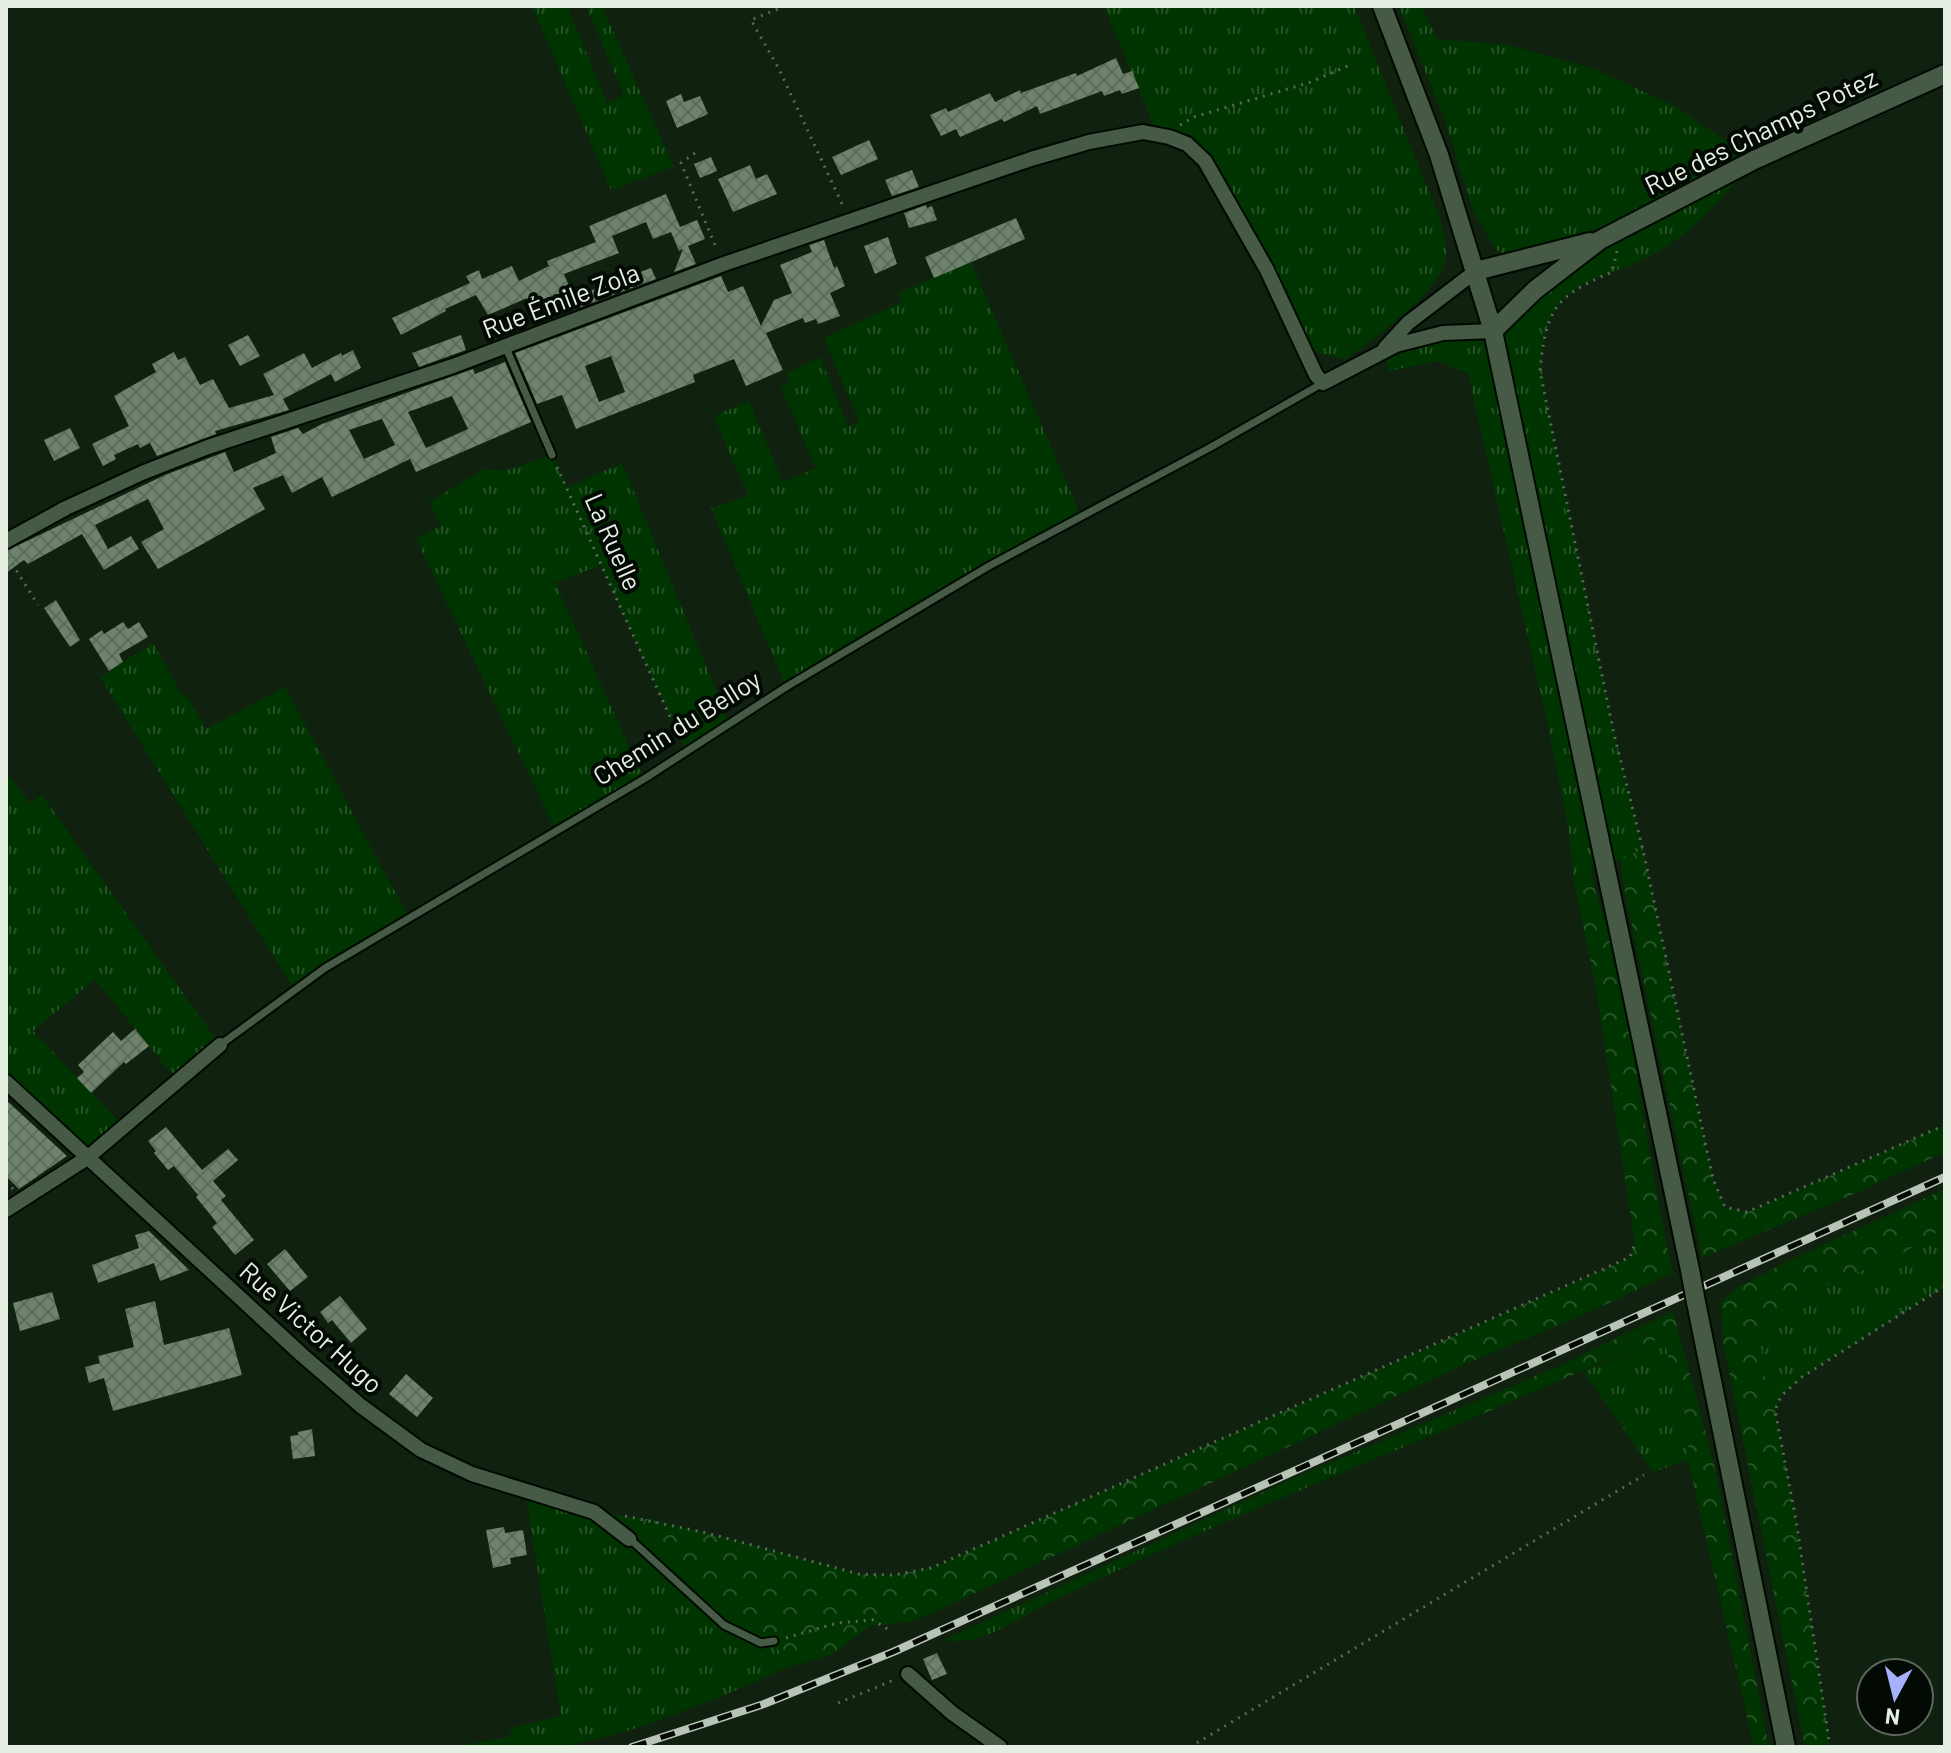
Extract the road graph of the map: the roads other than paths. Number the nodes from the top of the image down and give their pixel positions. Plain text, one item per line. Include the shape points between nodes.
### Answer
1 (1382, 6) edge
2 (1945, 74) edge
3 (1600, 240) junction
4 (1476, 271) junction
5 (1493, 331) junction
6 (506, 348) junction
7 (1383, 350) junction
8 (1323, 383) junction
9 (552, 455) road end
10 (6, 541) edge
11 (220, 1045) joint
12 (6, 1082) edge
13 (87, 1158) junction
14 (6, 1210) edge
15 (629, 1539) joint
16 (774, 1641) road end
17 (908, 1674) road end
18 (1000, 1747) edge
19 (1786, 1747) edge

1 - 4 street
2 - 3 street, Rue des Champs Potez via 1754,160
3 - 4 street, Rue des Champs Potez
3 - 5 street, Rue des Champs Potez via 1535,290
4 - 5 street
4 - 7 street via 1408,323
5 - 7 street via 1443,333
5 - 19 street, bridge
6 - 8 street, Rue Émile Zola via 724,264 1031,159 1143,132 1187,144 1205,161
6 - 9 lane
6 - 10 street, Rue Émile Zola via 208,447 66,508
7 - 8 street
8 - 11 lane, Chemin du Belloy via 989,566 786,687 644,779 325,968
11 - 13 street, Chemin du Belloy
12 - 13 street, Rue Victor Hugo
13 - 14 street, Chemin du Belloy
13 - 15 street, Rue Victor Hugo via 302,1355 421,1450 472,1474 594,1512
15 - 16 lane via 724,1625 761,1643
17 - 18 street

